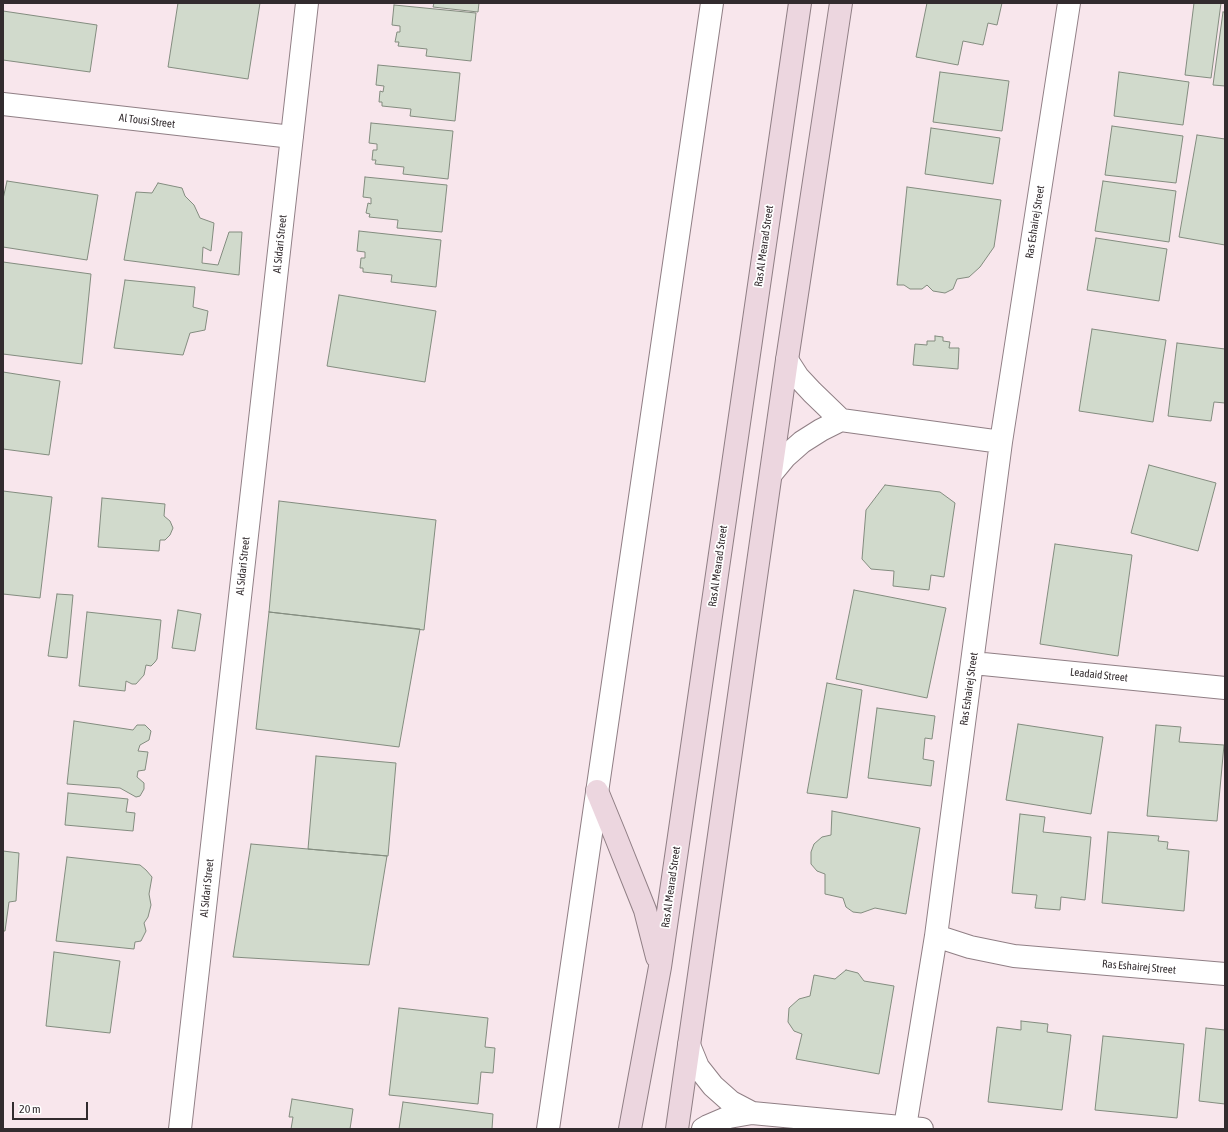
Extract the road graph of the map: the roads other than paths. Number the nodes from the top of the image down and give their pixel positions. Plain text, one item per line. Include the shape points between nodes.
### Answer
1 (307, 3) edge
2 (712, 3) edge
3 (800, 3) edge
4 (841, 3) edge
5 (1069, 3) edge
6 (3, 104) edge
7 (292, 137) junction
8 (787, 360) junction
9 (841, 420) junction
10 (1001, 442) junction
11 (771, 474) junction
12 (973, 663) junction
13 (1225, 688) edge
14 (597, 791) junction
15 (936, 936) junction
16 (660, 967) junction
17 (1225, 974) edge
18 (689, 1045) junction
19 (747, 1121) edge
20 (913, 1128) edge
21 (180, 1129) edge
22 (548, 1129) edge
23 (630, 1129) edge
24 (678, 1129) edge
25 (703, 1129) edge

1 - 7 street, Al Sidari Street
2 - 14 street
3 - 16 street, Ras Al Mearad Street
4 - 8 street
5 - 10 street, Ras Eshairej Street
6 - 7 street, Al Tousi Street
7 - 21 street, Al Sidari Street
8 - 9 street via 798,377
8 - 11 street
9 - 10 street
9 - 11 street via 802,442
10 - 12 street, Ras Eshairej Street
11 - 18 street
12 - 13 street, Leadaid Street
12 - 15 street, Ras Eshairej Street
14 - 16 street via 645,910
14 - 22 street
15 - 17 street, Ras Eshairej Street via 970,947 1014,956
15 - 20 street, Ras Eshairej Street
16 - 23 street, Ras Al Mearad Street
18 - 19 street via 698,1067
18 - 24 street
19 - 20 street
19 - 25 street via 729,1117

